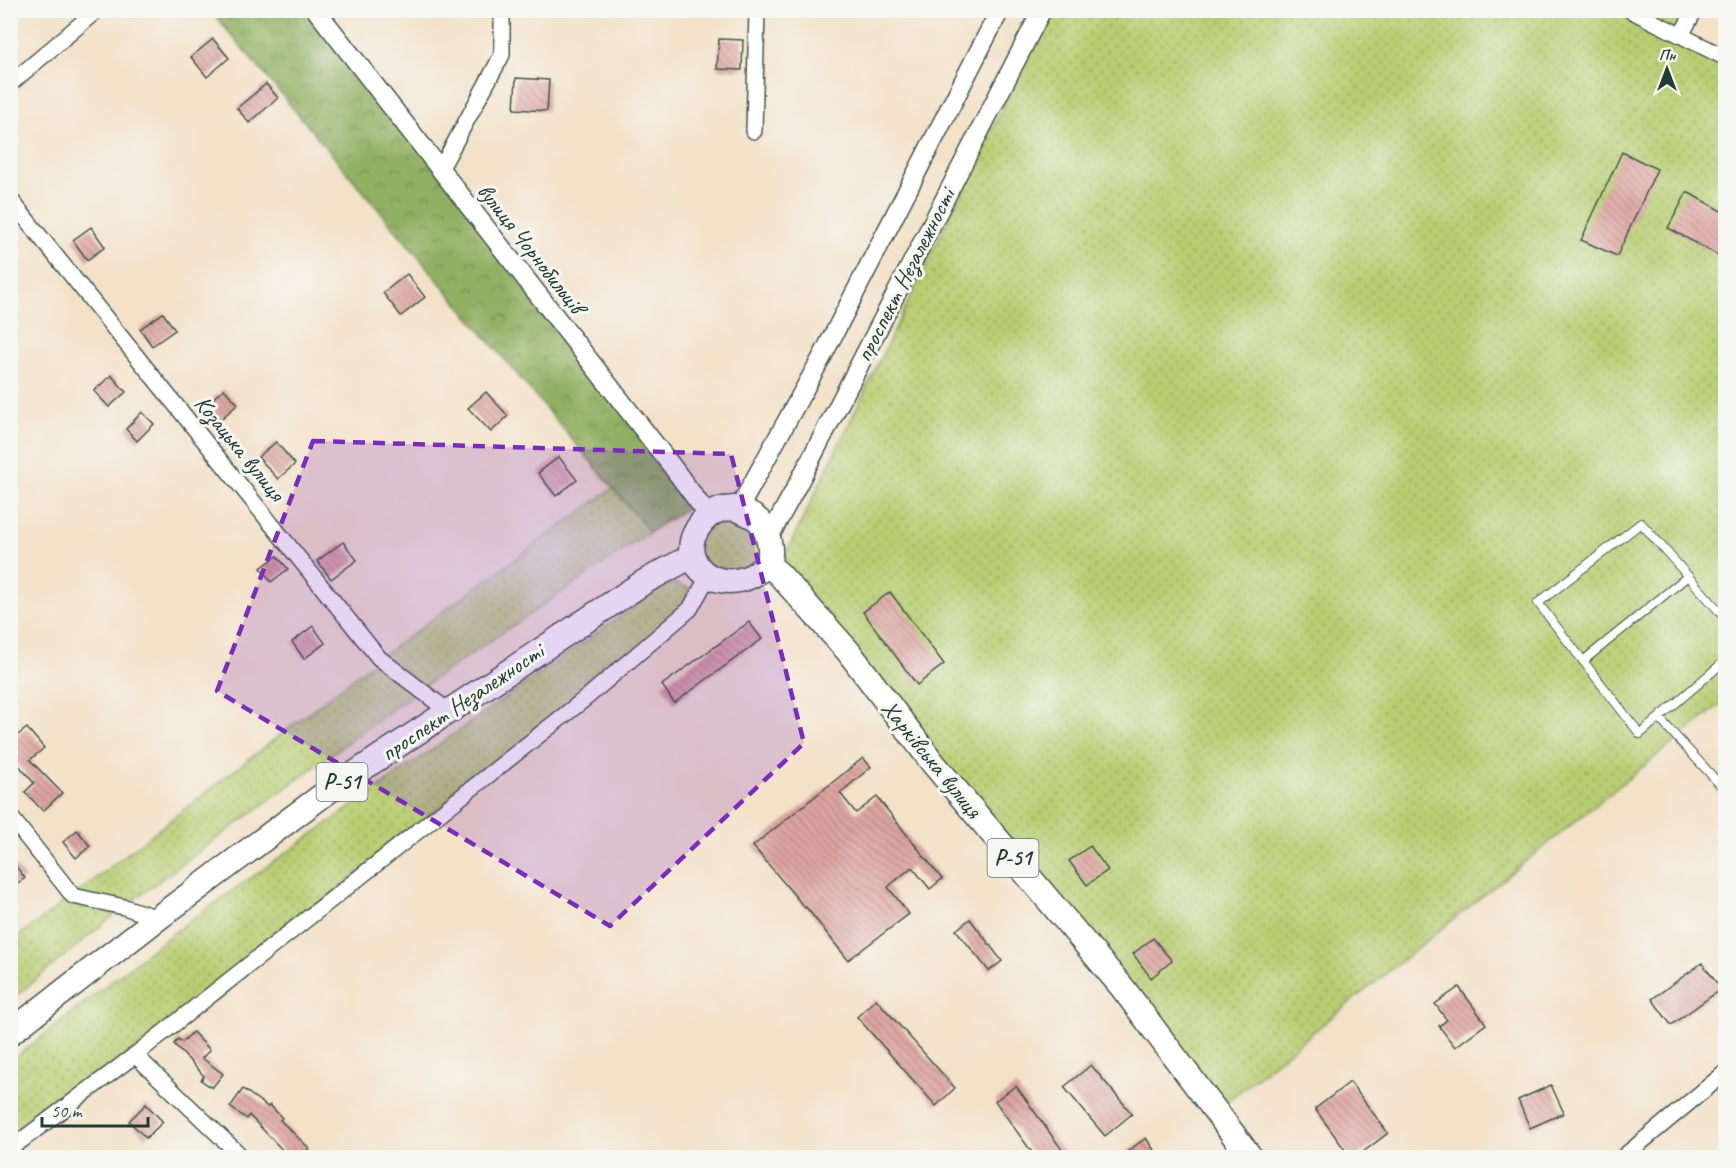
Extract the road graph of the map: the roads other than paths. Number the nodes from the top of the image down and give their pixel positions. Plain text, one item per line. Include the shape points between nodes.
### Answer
1 (97, 10) edge
2 (316, 10) edge
3 (502, 10) edge
4 (756, 10) edge
5 (1000, 10) edge
6 (1042, 10) edge
7 (1630, 10) edge
8 (1695, 10) edge
9 (1681, 35) junction
10 (1725, 58) edge
11 (10, 84) edge
12 (754, 131) dead end
13 (440, 170) junction
14 (10, 199) edge
15 (738, 510) junction
16 (708, 515) junction
17 (768, 539) junction
18 (692, 556) junction
19 (767, 564) junction
20 (710, 575) junction
21 (1688, 576) junction
22 (1725, 619) edge
23 (1725, 660) edge
24 (1583, 661) junction
25 (448, 711) junction
26 (1659, 718) junction
27 (1725, 791) edge
28 (10, 816) edge
29 (158, 918) junction
30 (10, 1033) edge
31 (135, 1054) junction
32 (1725, 1072) edge
33 (10, 1149) edge
34 (243, 1158) edge
35 (1251, 1158) edge
36 (1622, 1158) edge

1 - 11 street
2 - 13 street, вулиця Чорнобильців
3 - 13 street via 501,55
4 - 12 street
5 - 15 street, проспект Незалежності
6 - 17 street, проспект Незалежності
7 - 9 street
8 - 9 street
9 - 10 street
13 - 16 street, вулиця Чорнобильців
14 - 25 street, Козацька вулиця via 380,658
15 - 16 main road
15 - 17 main road via 759,521
16 - 18 main road via 696,530
17 - 19 main road
18 - 20 main road via 703,572
18 - 25 main road, проспект Незалежності / Р-51 via 644,582
19 - 20 main road via 743,580 732,582
19 - 35 main road, Харківська вулиця / Р-51 via 848,651 933,763 1122,987
20 - 31 street via 690,609 586,698
21 - 22 lane
21 - 24 lane
21 - 24 lane via 1641,523 1538,603
23 - 26 lane
24 - 26 lane via 1640,734
25 - 29 main road, проспект Незалежності / Р-51 via 327,792
26 - 27 lane
28 - 29 street via 73,896
29 - 30 main road, проспект Незалежності / Р-51
31 - 33 street
31 - 34 street
32 - 36 street

